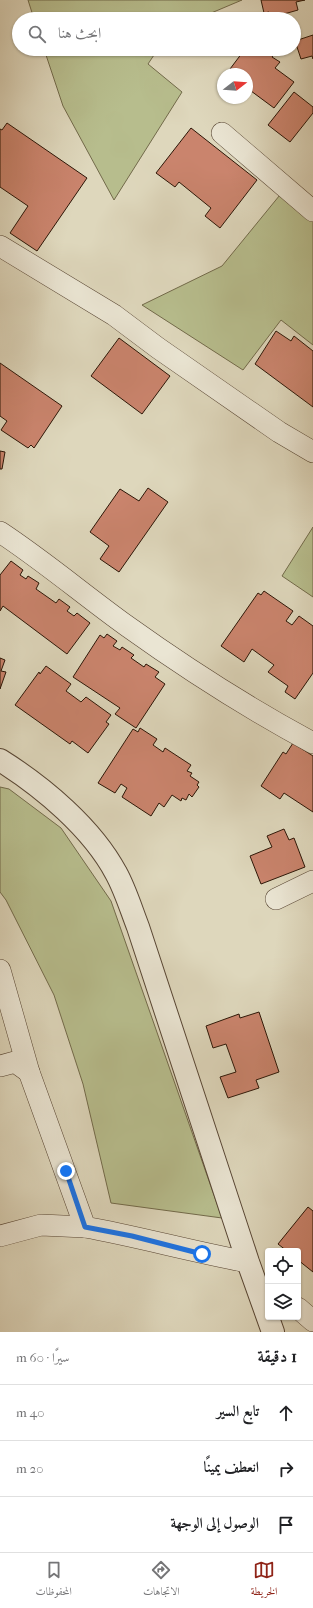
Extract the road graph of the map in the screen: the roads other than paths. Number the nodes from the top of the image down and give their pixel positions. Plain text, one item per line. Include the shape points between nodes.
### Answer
1 (222, 133) dead end
2 (313, 211) edge
3 (0, 246) edge
4 (313, 452) edge
5 (0, 532) edge
6 (313, 743) edge
7 (0, 760) edge
8 (313, 881) edge
9 (276, 899) dead end
10 (0, 970) edge
11 (0, 1066) edge
12 (29, 1072) junction
13 (85, 1227) junction
14 (0, 1236) edge
15 (257, 1276) edge
16 (301, 1311) edge
17 (313, 1321) edge
18 (273, 1332) edge

1 - 2 street
3 - 4 street via 114,315 279,432
5 - 6 street via 180,663 272,721
7 - 15 street via 59,803 116,873 138,927
8 - 9 street
10 - 12 street
11 - 12 street via 15,1062
12 - 13 street
13 - 14 street via 41,1225
13 - 15 street via 202,1254
15 - 18 street
16 - 17 street

